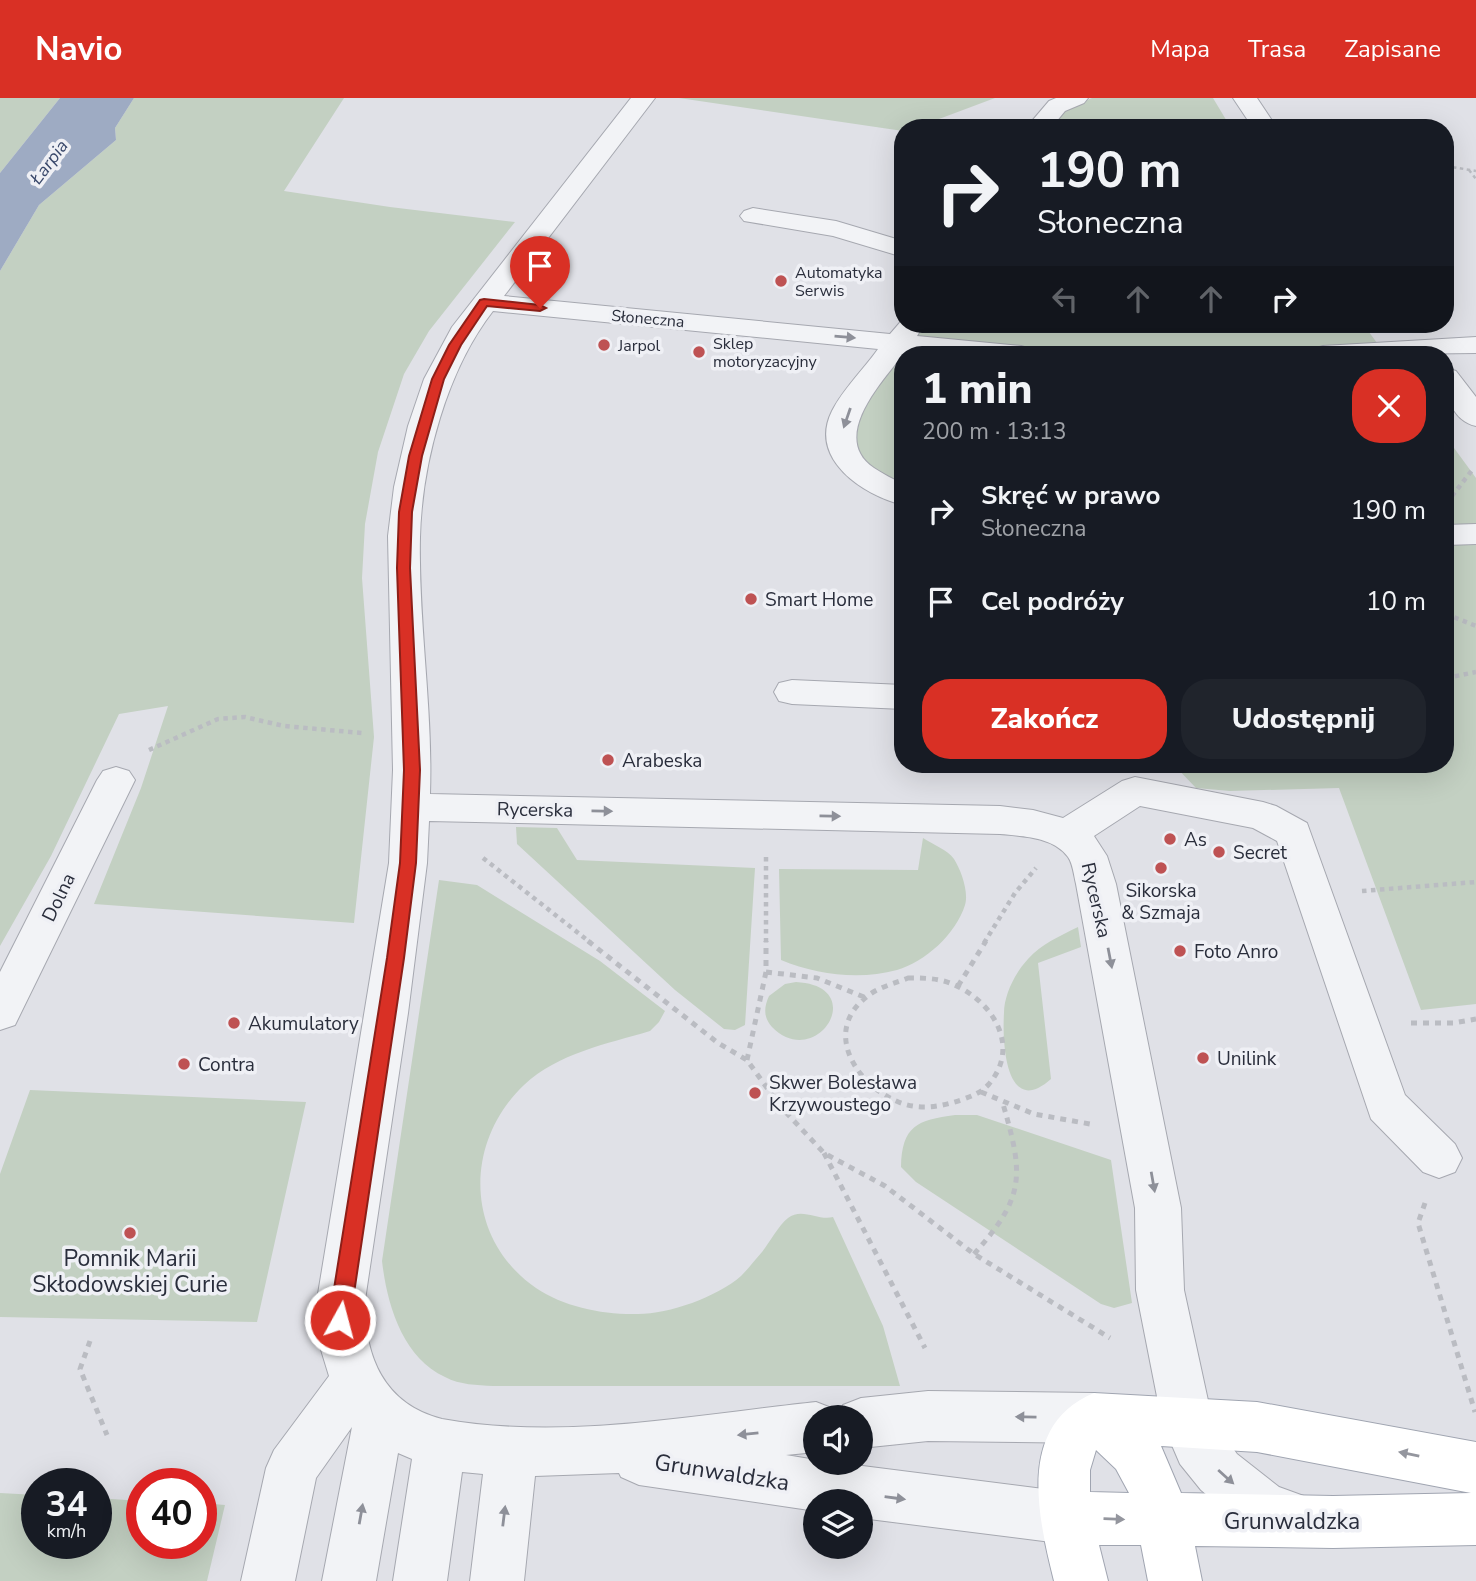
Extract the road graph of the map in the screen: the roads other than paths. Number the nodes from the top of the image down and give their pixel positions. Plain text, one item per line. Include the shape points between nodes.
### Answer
1 (643, 98) edge
2 (1076, 98) edge
3 (1245, 98) edge
4 (1046, 119) edge
5 (1259, 119) edge
6 (753, 216) dead end
7 (894, 246) edge
8 (484, 302) junction
9 (894, 332) edge
10 (906, 333) edge
11 (1476, 345) edge
12 (974, 346) edge
13 (1454, 348) edge
14 (894, 349) edge
15 (1454, 388) edge
16 (1476, 417) edge
17 (894, 491) edge
18 (1476, 534) edge
19 (1454, 535) edge
20 (792, 692) dead end
21 (894, 697) edge
22 (1131, 778) edge
23 (116, 780) road end
24 (411, 807) junction
25 (1066, 835) junction
26 (0, 1013) edge
27 (1439, 1158) road end
28 (367, 1396) junction
29 (1094, 1418) junction
30 (873, 1422) edge
31 (1187, 1422) junction
32 (803, 1428) edge
33 (440, 1444) junction
34 (512, 1450) junction
35 (585, 1451) junction
36 (1476, 1468) edge
37 (1067, 1518) junction
38 (1476, 1519) edge
39 (1161, 1520) junction
40 (1304, 1522) junction
41 (268, 1581) edge
42 (349, 1581) edge
43 (419, 1581) edge
44 (497, 1581) edge
45 (1081, 1581) edge
46 (1175, 1581) edge

1 - 8 street
2 - 4 street via 1057,106
3 - 5 street
6 - 7 street via 836,229
8 -> 9 street, Słoneczna
8 - 24 street via 438,379 415,456 406,512 403,568
10 - 12 street, Słoneczna
11 - 13 street
14 -> 17 street via 846,412 841,437 845,455 861,474
15 - 16 street
18 - 19 street
20 - 21 street
22 - 25 street
22 - 27 street via 1264,816 1293,833 1387,1107
23 - 26 street, Dolna
24 -> 25 street, Rycerska via 1000,820 1037,824
24 - 28 street via 398,944 341,1300 340,1335 346,1359
25 -> 31 street, Rycerska via 1084,849 1096,884 1158,1208 1160,1290
28 - 33 street, Grunwaldzka via 409,1433
28 - 41 street via 292,1468
42 -> 28 street
29 -> 30 street via 928,1416
29 - 31 main road
29 - 37 main road via 1075,1434 1067,1450 1063,1473
29 - 39 main road via 1138,1455
36 -> 31 main road via 1270,1429
31 -> 40 street, Rycerska via 1208,1458 1238,1488 1263,1507
32 -> 35 street, Grunwaldzka
33 - 34 street, Grunwaldzka
33 - 43 street
34 - 35 street, Grunwaldzka
44 -> 34 street
35 -> 37 street, Grunwaldzka via 933,1503
37 -> 39 main road, Grunwaldzka
37 - 45 main road
38 - 40 main road, Grunwaldzka
39 - 40 main road, Grunwaldzka
39 - 46 main road

